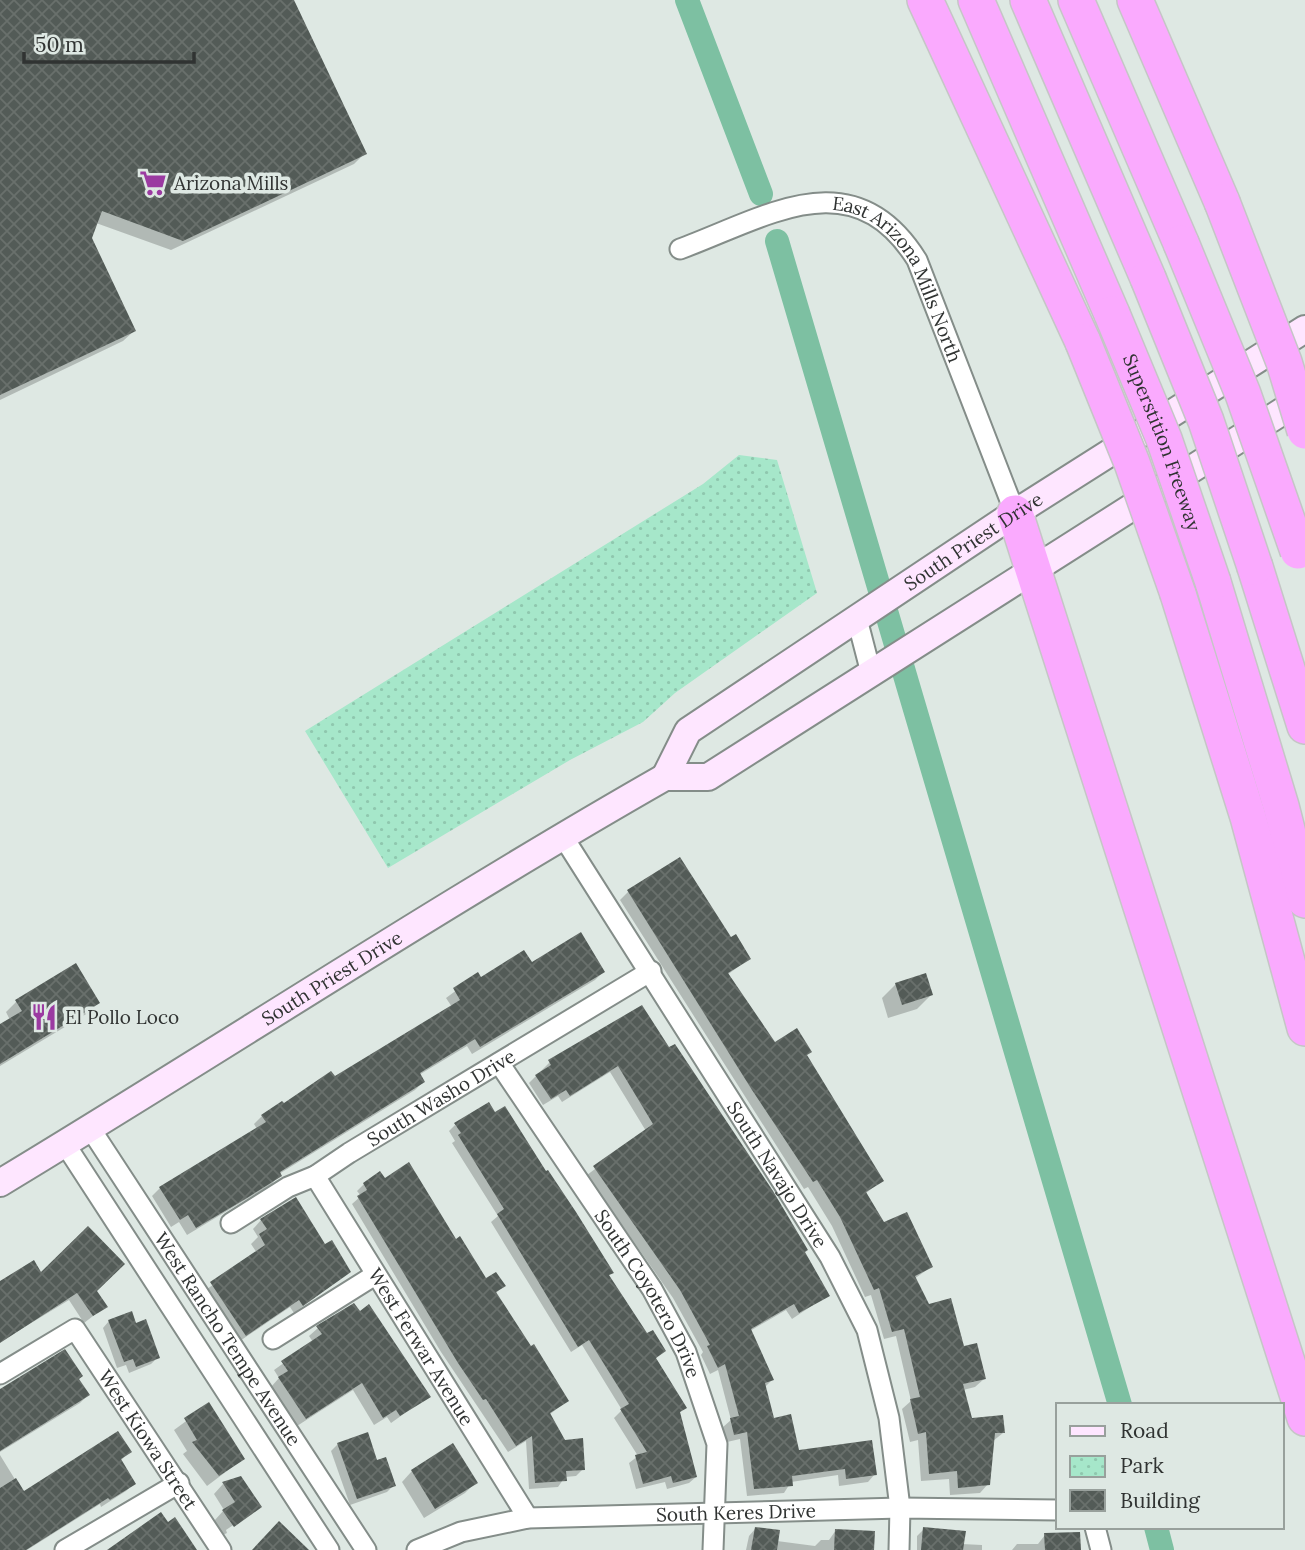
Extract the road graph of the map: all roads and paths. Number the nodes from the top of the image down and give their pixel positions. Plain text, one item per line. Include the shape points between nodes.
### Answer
1 (925, 0) edge
2 (976, 0) edge
3 (999, 0) edge
4 (1028, 0) edge
5 (1076, 0) edge
6 (1135, 0) edge
7 (680, 248) dead end
8 (1112, 314) junction
9 (1305, 329) edge
10 (1305, 397) edge
11 (1305, 431) edge
12 (1015, 513) junction
13 (1302, 562) edge
14 (1032, 570) junction
15 (860, 617) junction
16 (875, 670) junction
17 (1305, 726) edge
18 (664, 777) junction
19 (562, 835) junction
20 (1305, 900) edge
21 (651, 971) junction
22 (1305, 1028) edge
23 (499, 1063) junction
24 (90, 1128) junction
25 (65, 1144) junction
26 (315, 1176) junction
27 (0, 1183) edge
28 (231, 1223) dead end
29 (161, 1238) junction
30 (136, 1255) junction
31 (375, 1275) junction
32 (273, 1339) dead end
33 (234, 1350) junction
34 (208, 1366) junction
35 (0, 1374) edge
36 (1305, 1419) edge
37 (304, 1457) junction
38 (278, 1473) junction
39 (179, 1483) junction
40 (900, 1508) junction
41 (1056, 1510) edge
42 (716, 1511) junction
43 (528, 1518) junction
44 (1096, 1529) edge
45 (65, 1550) edge
46 (221, 1550) edge
47 (329, 1550) edge
48 (366, 1550) edge
49 (417, 1550) edge
50 (713, 1550) edge
51 (899, 1550) edge
52 (1101, 1550) edge

1 - 22 highway, bridge via 1083,342 1132,463 1248,817
2 - 8 highway, Superstition Freeway
3 - 8 highway
4 - 17 highway, bridge via 1206,421
5 - 13 highway, bridge via 1243,394
6 - 11 highway, bridge via 1222,202
7 - 12 street, East Arizona Mills North via 821,201 854,205 873,213 906,243 926,282
8 - 20 highway, Superstition Freeway, bridge via 1164,439 1213,582
9 - 12 main road, South Priest Drive
10 - 14 main road, South Priest Drive
12 - 14 highway
12 - 15 main road, South Priest Drive
14 - 16 main road, South Priest Drive
14 - 36 highway
15 - 16 street
15 - 18 main road, South Priest Drive via 688,731
16 - 18 main road, South Priest Drive via 708,777
18 - 19 main road, South Priest Drive
19 - 21 street, South Navajo Drive
19 - 24 main road, South Priest Drive
21 - 23 street, South Washo Drive
21 - 40 street, South Navajo Drive via 830,1257 867,1330 889,1418
23 - 26 street, South Washo Drive
23 - 42 street, South Coyotero Drive via 652,1289 686,1352 717,1444
24 - 25 main road, South Priest Drive
24 - 29 street, West Rancho Tempe Avenue
25 - 27 main road, South Priest Drive
25 - 30 street, West Rancho Tempe Avenue
26 - 28 street, South Washo Drive via 288,1187
26 - 31 street, West Ferwar Avenue
29 - 30 street
29 - 33 street, West Rancho Tempe Avenue
30 - 34 street, West Rancho Tempe Avenue
31 - 32 street
31 - 43 street, West Ferwar Avenue
33 - 34 street
33 - 37 street, West Rancho Tempe Avenue
34 - 38 street, West Rancho Tempe Avenue
35 - 39 street, West Kiowa Street via 75,1329
37 - 38 street
37 - 48 street, West Rancho Tempe Avenue
38 - 47 street, West Rancho Tempe Avenue
39 - 45 street
39 - 46 street, West Kiowa Street
40 - 41 street, South Keres Drive
40 - 42 street, South Keres Drive
40 - 51 street, South Navajo Drive
42 - 43 street, South Keres Drive
42 - 50 street, South Coyotero Drive
43 - 49 street, South Keres Drive via 461,1532
44 - 52 street

